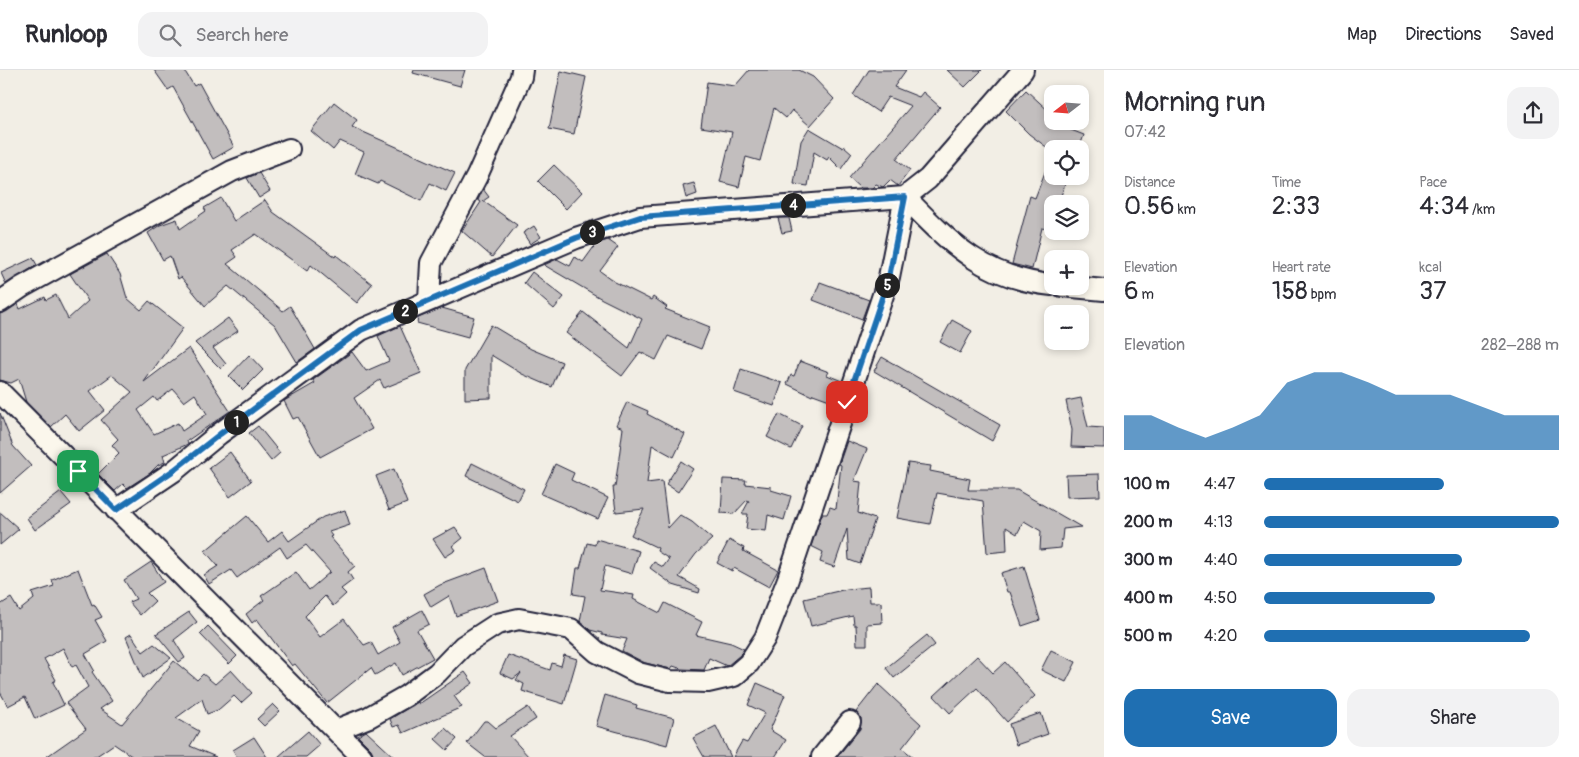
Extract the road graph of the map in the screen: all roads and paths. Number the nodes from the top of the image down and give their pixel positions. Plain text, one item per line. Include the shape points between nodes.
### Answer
1 (522, 70) edge
2 (1024, 70) edge
3 (289, 150) dead end
4 (905, 197) junction
5 (1044, 284) edge
6 (1089, 289) edge
7 (1104, 290) edge
8 (429, 300) junction
9 (0, 302) edge
10 (0, 392) edge
11 (116, 510) junction
12 (850, 722) dead end
13 (336, 730) junction
14 (361, 757) edge
15 (822, 757) edge

1 - 8 street via 477,176 431,263
2 - 4 street via 928,179
3 - 9 street via 232,171
4 - 5 street via 966,255 1010,278
4 - 8 street via 640,217 576,238
4 - 13 street via 886,287 788,579 765,638 749,663 734,676 717,680 670,681 638,673 596,652 571,629 519,618 497,624 463,646 437,673 406,696 369,717
6 - 7 street
8 - 11 street via 361,330
10 - 11 street
11 - 13 street
12 - 15 street
13 - 14 street

